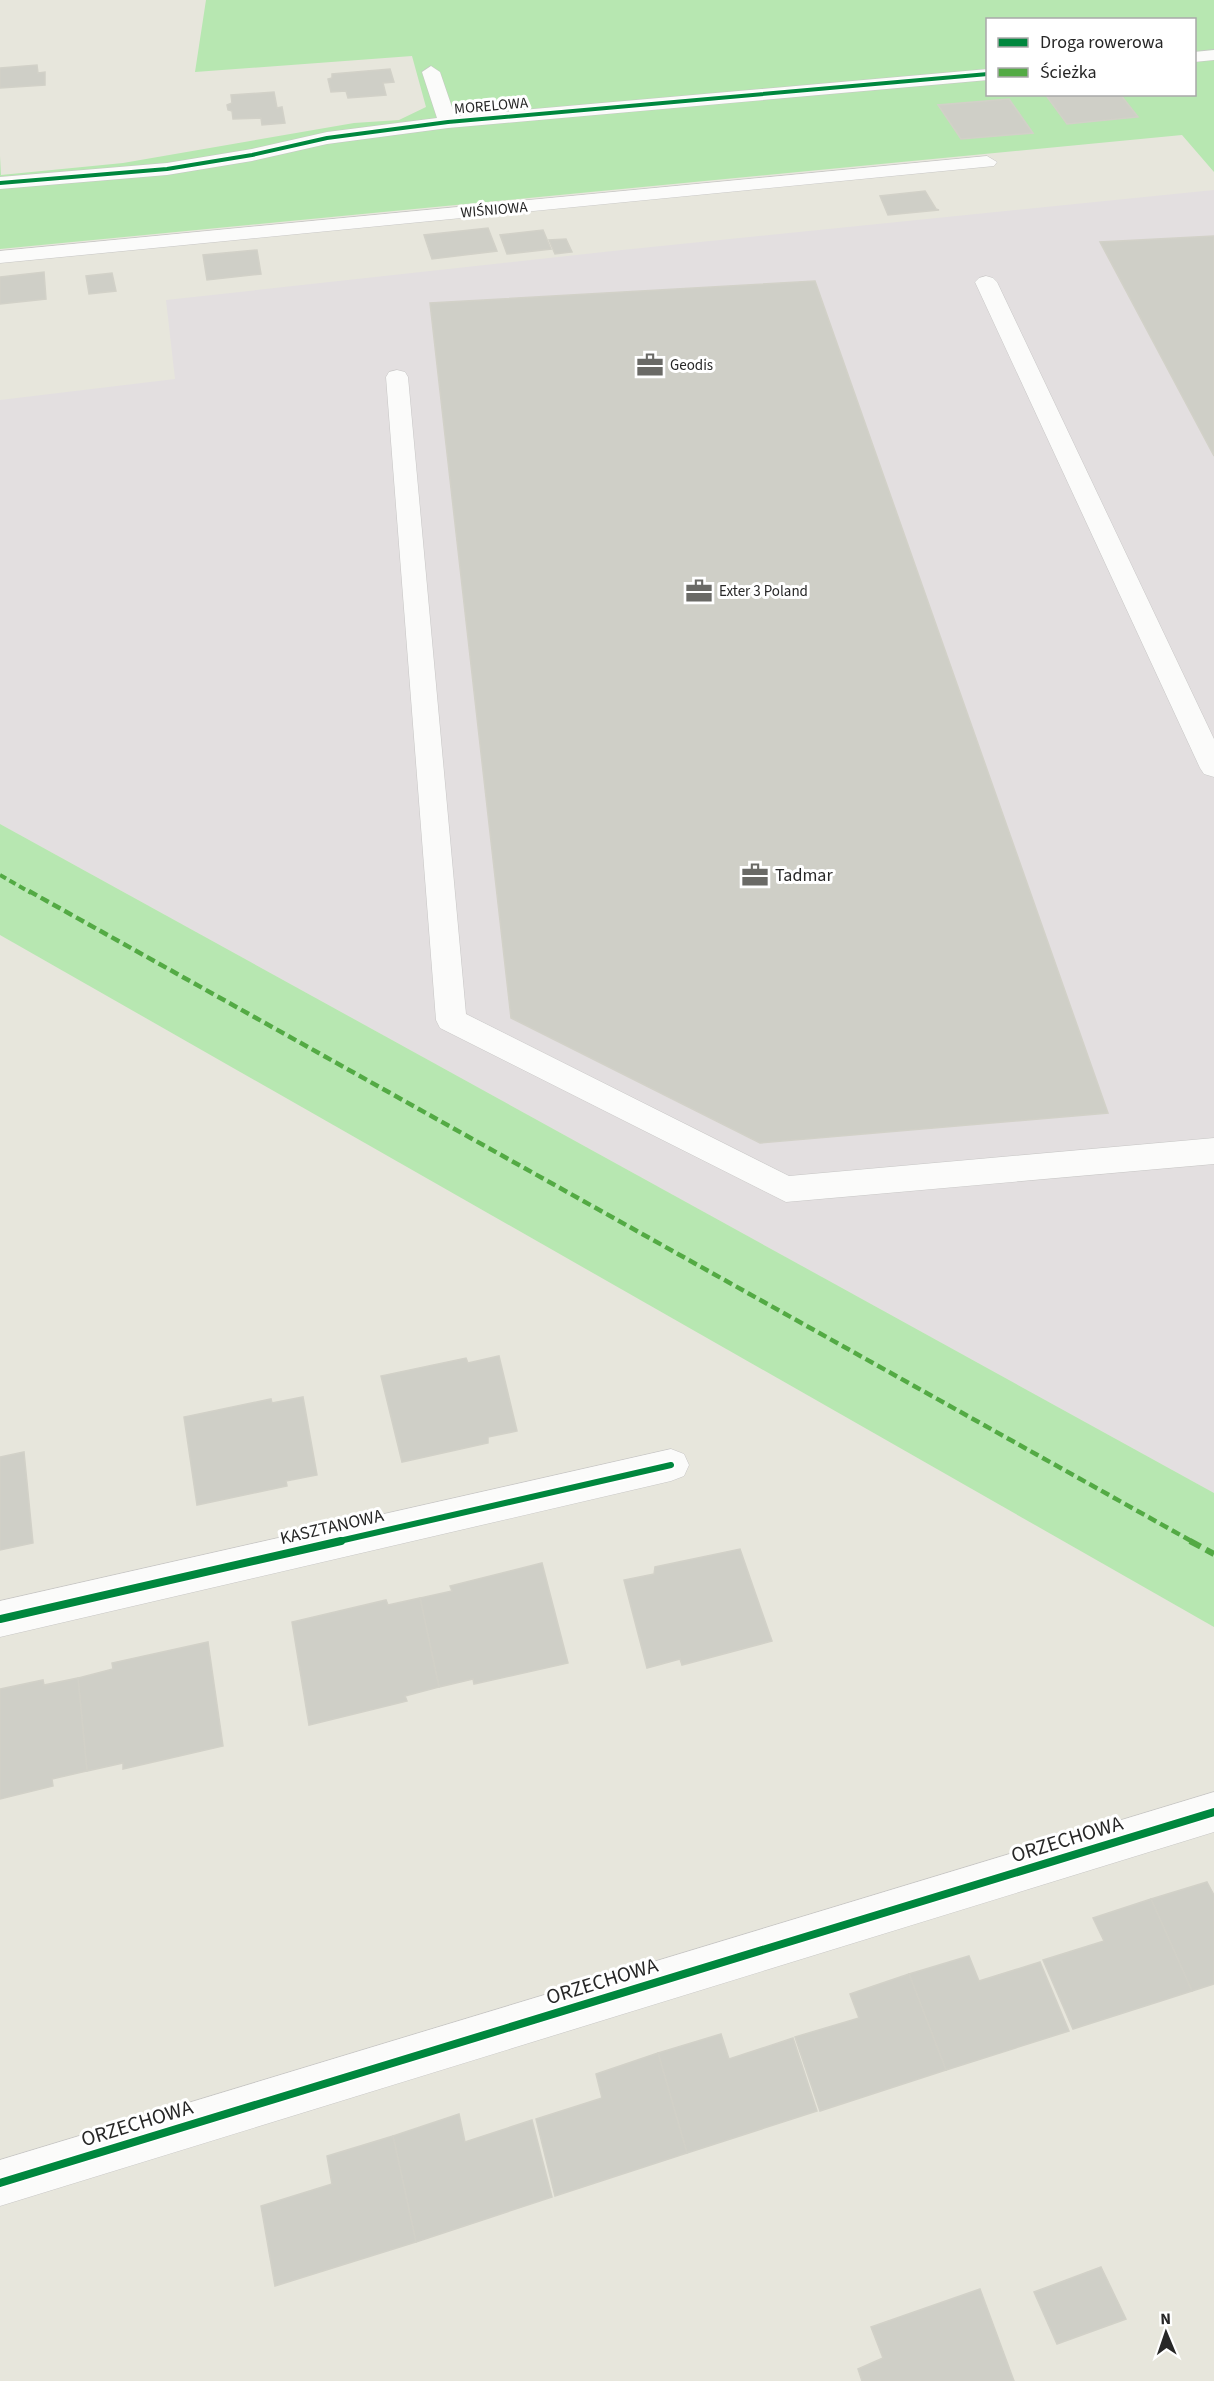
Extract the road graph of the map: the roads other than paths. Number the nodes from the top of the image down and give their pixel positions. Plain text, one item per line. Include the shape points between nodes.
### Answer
1 (1214, 55) edge
2 (1196, 57) edge
3 (431, 72) dead end
4 (986, 74) edge
5 (448, 122) junction
6 (987, 162) dead end
7 (0, 183) edge
8 (0, 257) edge
9 (986, 282) dead end
10 (397, 377) dead end
11 (1214, 768) edge
12 (1214, 1150) edge
13 (671, 1465) dead end
14 (0, 1619) edge
15 (1214, 1812) edge
16 (0, 2182) edge

1 - 2 street
3 - 5 street
4 - 5 street, MORELOWA
5 - 7 street, MORELOWA via 327,138 167,169
6 - 8 street, WIŚNIOWA
9 - 11 street
10 - 12 street via 451,1020 786,1189
13 - 14 street, KASZTANOWA
15 - 16 street, ORZECHOWA

